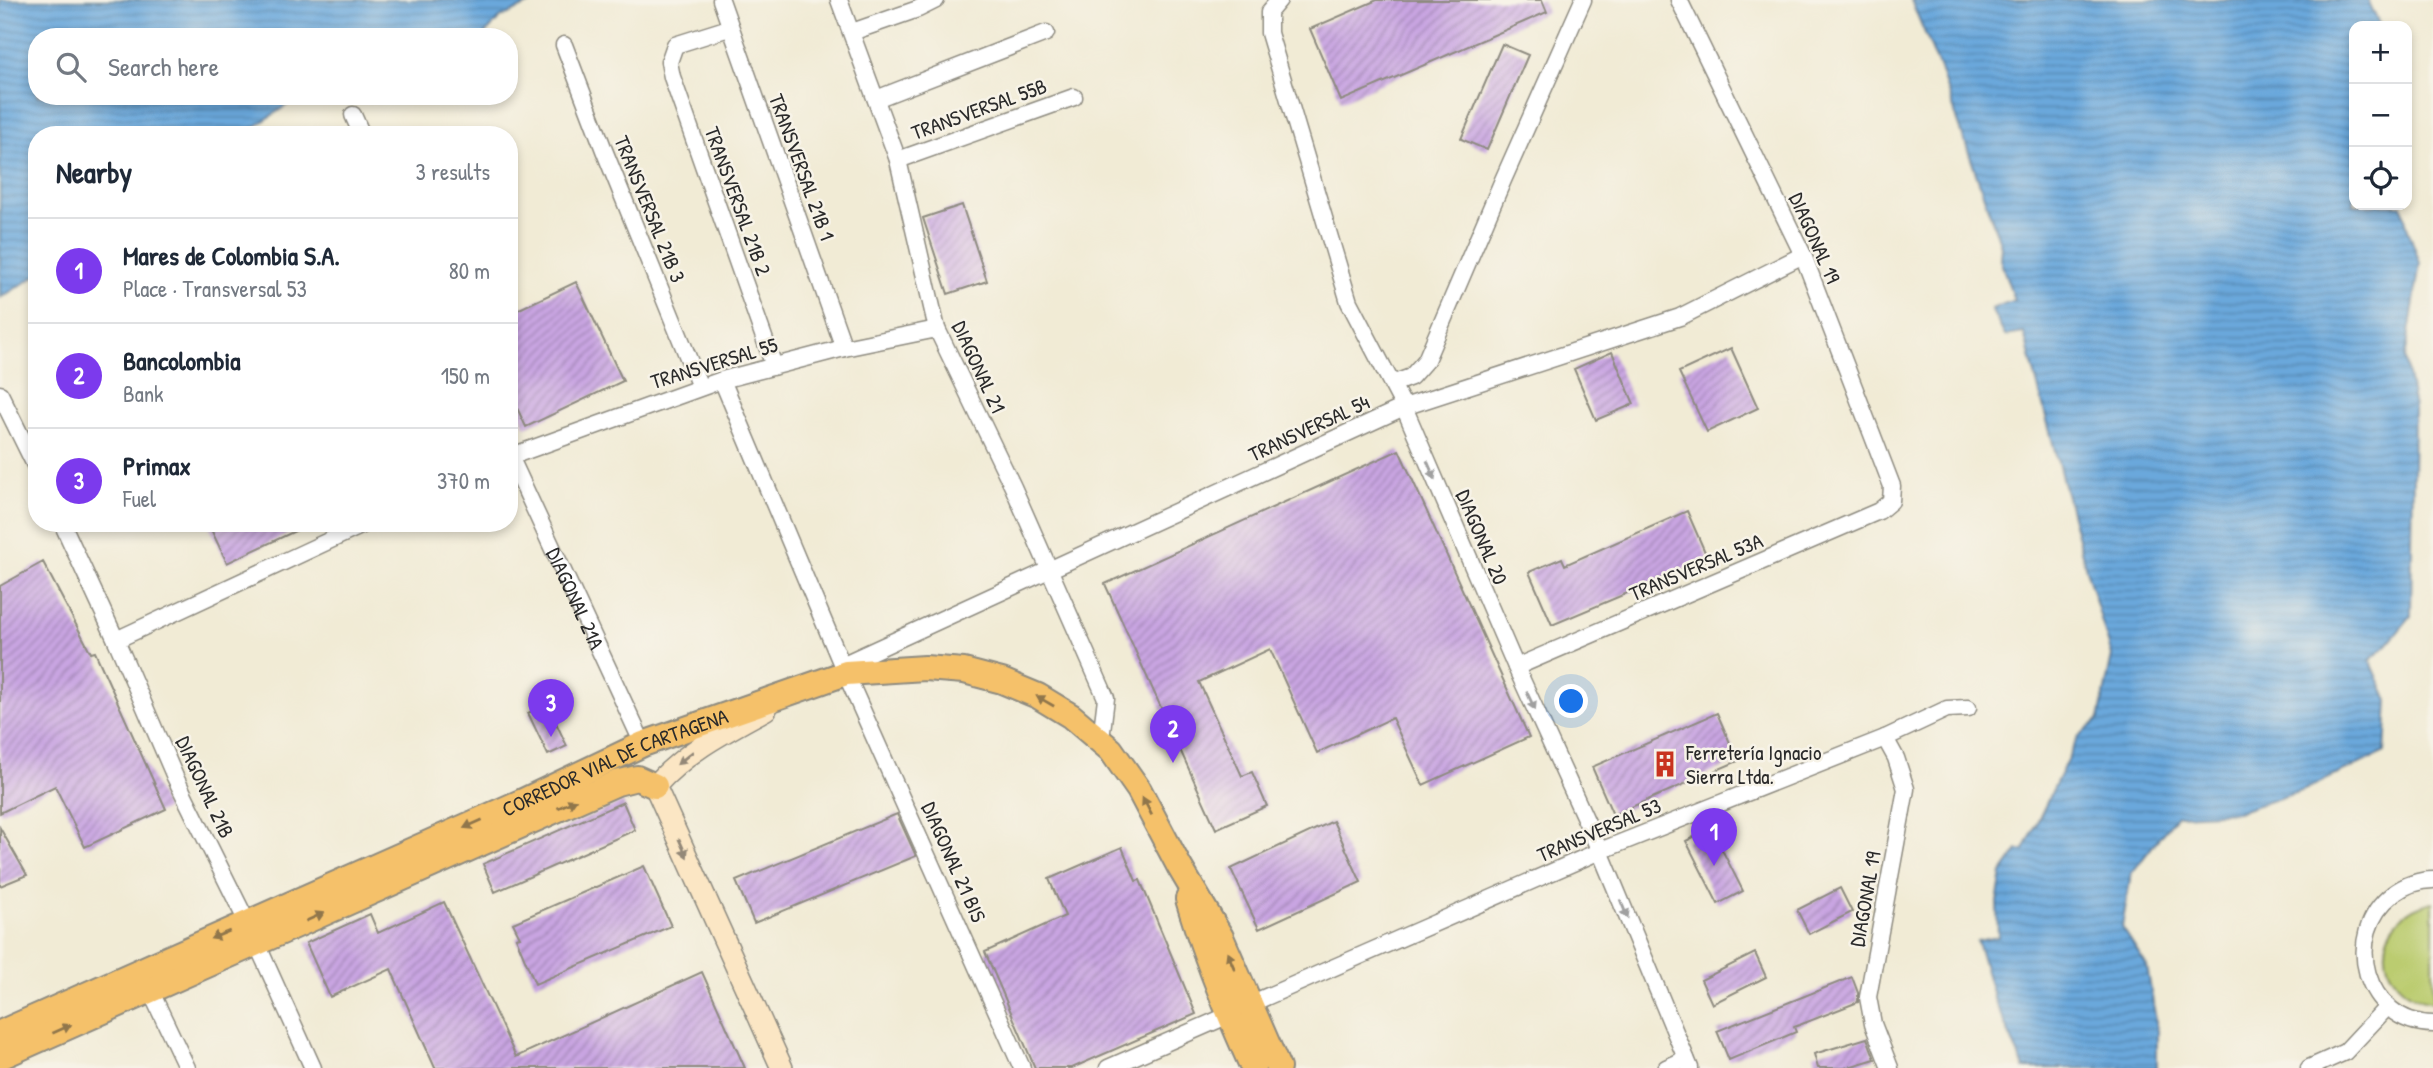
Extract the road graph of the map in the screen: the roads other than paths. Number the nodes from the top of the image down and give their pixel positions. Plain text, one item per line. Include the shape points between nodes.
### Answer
1 (721, 0) edge
2 (839, 0) edge
3 (936, 0) edge
4 (1583, 0) edge
5 (1679, 0) edge
6 (1274, 6) edge
7 (729, 28) junction
8 (852, 32) junction
9 (1046, 33) dead end
10 (564, 45) dead end
11 (1074, 97) dead end
12 (876, 99) junction
13 (353, 116) dead end
14 (358, 126) edge
15 (898, 160) junction
16 (1803, 256) junction
17 (937, 329) junction
18 (844, 348) junction
19 (774, 366) junction
20 (722, 380) junction
21 (1392, 384) junction
22 (700, 387) junction
23 (0, 394) edge
24 (1404, 407) junction
25 (28, 451) edge
26 (518, 453) edge
27 (518, 473) edge
28 (1891, 501) joint
29 (66, 532) edge
30 (348, 532) edge
31 (1049, 570) junction
32 (116, 640) junction
33 (1516, 667) junction
34 (844, 669) junction
35 (808, 686) junction
36 (1968, 708) dead end
37 (1885, 738) junction
38 (1101, 740) junction
39 (643, 744) junction
40 (655, 786) junction
41 (1600, 851) junction
42 (2433, 880) edge
43 (253, 933) junction
44 (150, 990) junction
45 (2388, 1006) junction
46 (1239, 1009) junction
47 (2433, 1024) edge
48 (0, 1033) edge
49 (0, 1057) edge
50 (1688, 1063) edge
51 (187, 1068) edge
52 (313, 1068) edge
53 (782, 1068) edge
54 (1023, 1068) edge
55 (1108, 1068) edge
56 (1253, 1068) edge
57 (1278, 1068) edge
58 (1666, 1068) edge
59 (1891, 1068) edge
60 (2309, 1068) edge

1 - 7 street, TRANSVERSAL 21B 1
2 - 8 street, DIAGONAL 21
3 - 8 street
4 - 21 street via 1426,360 1411,377
5 - 16 street, DIAGONAL 19
6 - 21 street, DIAGONAL 20 via 1269,33 1349,302
7 - 18 street, TRANSVERSAL 21B 1
7 - 19 street, TRANSVERSAL 21B 2 via 675,45 669,62
8 - 12 street, DIAGONAL 21
9 - 12 street
10 - 22 street, TRANSVERSAL 21B 3
11 - 15 street, TRANSVERSAL 55B
12 - 15 street, DIAGONAL 21
13 - 14 street
15 - 17 street, DIAGONAL 21
16 - 24 street, TRANSVERSAL 54 via 1679,317
16 - 28 street, DIAGONAL 19 via 1892,486
17 - 18 street, TRANSVERSAL 55
17 - 31 street, DIAGONAL 21
18 - 19 street, TRANSVERSAL 55
19 - 20 street, TRANSVERSAL 55
20 - 22 street, TRANSVERSAL 55
20 - 34 street
21 - 24 street, DIAGONAL 20
22 - 26 street, TRANSVERSAL 55
23 - 25 street
24 - 31 street, TRANSVERSAL 54
24 -> 33 street, DIAGONAL 20
27 - 39 street, DIAGONAL 21A
28 - 33 street, TRANSVERSAL 53A via 1879,511
29 - 32 street, DIAGONAL 21B
30 - 32 street
31 - 34 street, TRANSVERSAL 54
31 - 38 street, DIAGONAL 21 via 1106,698
32 - 43 street, DIAGONAL 21B via 175,777
33 -> 41 street, DIAGONAL 20
34 - 35 main road, CORREDOR VIAL DE CARTAGENA
38 -> 34 main road, CORREDOR VIAL DE CARTAGENA via 1038,696 1002,681 964,671 925,668
34 - 54 street, DIAGONAL 21 BIS
35 - 39 main road, CORREDOR VIAL DE CARTAGENA
35 -> 40 street via 699,746
36 - 37 street, TRANSVERSAL 53 via 1947,709
37 - 41 street, TRANSVERSAL 53
37 - 59 street, DIAGONAL 19 via 1906,789 1868,998
46 -> 38 main road, CORREDOR VIAL DE CARTAGENA via 1200,942 1179,866 1139,790
39 -> 43 main road, CORREDOR VIAL DE CARTAGENA
43 -> 40 main road, CORREDOR VIAL DE CARTAGENA via 617,783 638,778
40 -> 53 street
41 - 46 street, TRANSVERSAL 53
41 -> 50 street, DIAGONAL 20
42 - 45 street via 2403,887 2384,902 2370,922 2364,946 2366,970
43 - 44 main road, CORREDOR VIAL DE CARTAGENA
43 -> 48 main road, CORREDOR VIAL DE CARTAGENA via 197,944
43 - 52 street, DIAGONAL 21B
49 -> 44 main road, CORREDOR VIAL DE CARTAGENA
44 - 51 street
45 - 47 street via 2412,1020
45 - 60 street via 2345,1052
46 - 55 street, TRANSVERSAL 53
46 - 56 main road, CORREDOR VIAL DE CARTAGENA
46 - 57 main road, CORREDOR VIAL DE CARTAGENA
50 - 58 street

